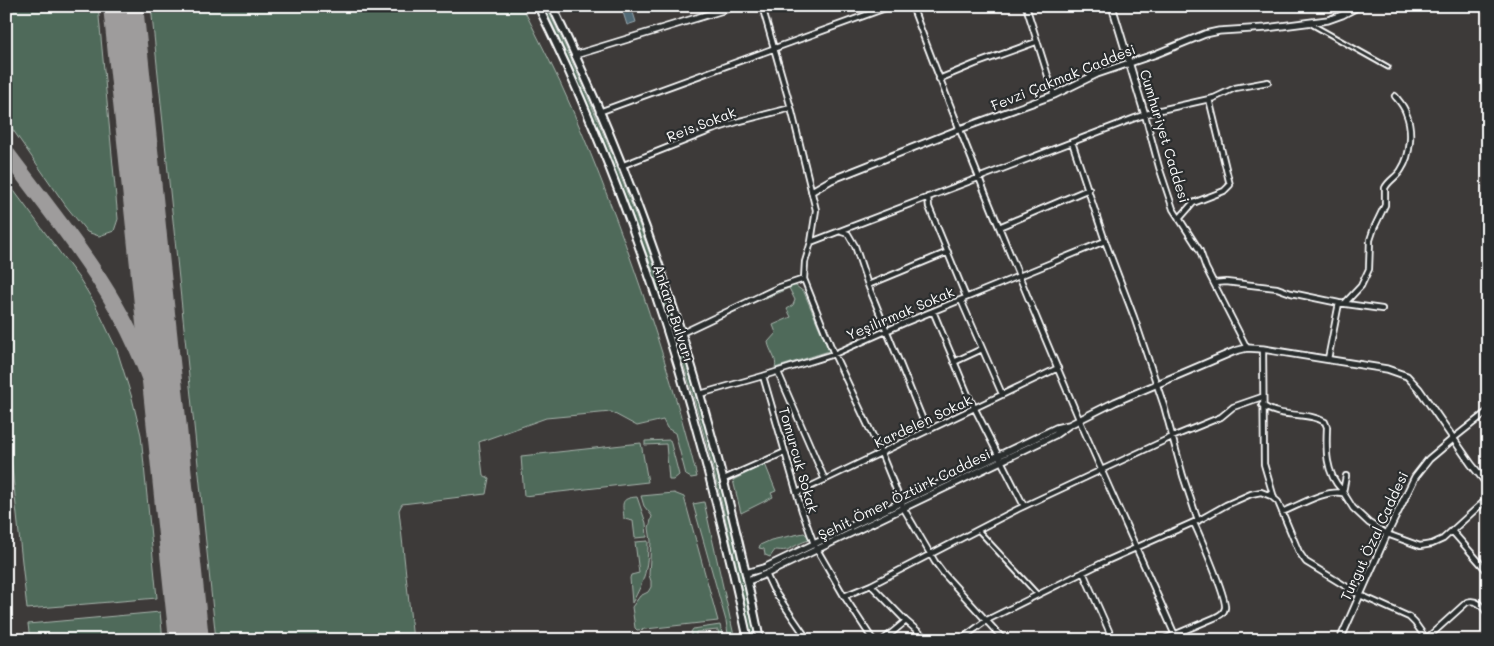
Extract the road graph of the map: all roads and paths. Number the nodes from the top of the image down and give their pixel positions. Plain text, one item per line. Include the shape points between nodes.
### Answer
1 (538, 6) edge
2 (552, 6) edge
3 (736, 6) edge
4 (762, 6) edge
5 (891, 6) edge
6 (912, 6) edge
7 (1026, 6) edge
8 (1112, 6) edge
9 (1359, 6) edge
10 (1309, 22) junction
11 (1036, 42) junction
12 (774, 49) junction
13 (575, 55) junction
14 (1130, 63) junction
15 (1388, 67) dead end
16 (939, 79) junction
17 (1268, 82) dead end
18 (1054, 95) junction
19 (1395, 96) dead end
20 (1209, 99) junction
21 (791, 108) junction
22 (599, 112) junction
23 (1145, 115) junction
24 (960, 129) junction
25 (1072, 142) junction
26 (621, 166) junction
27 (979, 178) junction
28 (1088, 188) junction
29 (812, 190) junction
30 (928, 197) junction
31 (1179, 219) junction
32 (1000, 227) junction
33 (841, 231) junction
34 (1105, 240) junction
35 (811, 242) junction
36 (948, 252) junction
37 (1019, 276) junction
38 (804, 279) junction
39 (1214, 282) junction
40 (868, 285) junction
41 (963, 299) junction
42 (1339, 303) junction
43 (1345, 304) junction
44 (1382, 309) dead end
45 (933, 311) junction
46 (886, 331) junction
47 (682, 333) junction
48 (1247, 348) junction
49 (982, 349) junction
50 (1263, 349) junction
51 (834, 354) junction
52 (1328, 359) junction
53 (954, 362) junction
54 (1058, 368) junction
55 (778, 372) junction
56 (763, 376) junction
57 (1156, 384) junction
58 (700, 394) junction
59 (1002, 394) junction
60 (1262, 397) junction
61 (1262, 405) junction
62 (976, 409) junction
63 (1488, 411) edge
64 (1080, 420) junction
65 (927, 430) junction
66 (1172, 437) junction
67 (1454, 438) junction
68 (785, 452) junction
69 (880, 453) junction
70 (1000, 458) junction
71 (1102, 470) junction
72 (1346, 476) dead end
73 (724, 479) junction
74 (825, 480) junction
75 (1488, 485) edge
76 (1343, 492) junction
77 (797, 494) junction
78 (1274, 498) junction
79 (1488, 498) edge
80 (902, 505) junction
81 (1024, 506) junction
82 (1282, 512) junction
83 (1196, 522) junction
84 (978, 530) junction
85 (1452, 531) junction
86 (1387, 534) junction
87 (815, 547) junction
88 (1136, 548) junction
89 (930, 554) junction
90 (1083, 572) junction
91 (1488, 572) edge
92 (746, 573) junction
93 (766, 574) junction
94 (748, 581) junction
95 (871, 585) junction
96 (1038, 595) junction
97 (1360, 595) junction
98 (844, 596) junction
99 (1488, 614) edge
100 (987, 620) junction
101 (906, 621) junction
102 (1176, 637) edge
103 (1426, 639) edge
104 (748, 640) edge
105 (760, 640) edge
106 (808, 640) edge
107 (873, 640) edge
108 (883, 640) edge
109 (928, 640) edge
110 (960, 640) edge
111 (1004, 640) edge
112 (1113, 640) edge
113 (1162, 640) edge
114 (1340, 640) edge

1 - 104 main road, Ankara Bulvarı via 602,150 657,298 686,390 728,546
2 - 13 main road, Ankara Bulvarı
3 - 13 street
4 - 12 street
5 - 12 street
6 - 16 street
7 - 11 street
8 - 14 street, Cumhuriyet Caddesi
9 - 10 street, Fevzi Çakmak Caddesi via 1335,18
10 - 14 street, Fevzi Çakmak Caddesi via 1212,32
10 - 15 street
11 - 16 street
11 - 18 street
12 - 21 street
12 - 22 street
13 - 22 main road, Ankara Bulvarı
14 - 18 street, Fevzi Çakmak Caddesi via 1097,74
14 - 23 street, Cumhuriyet Caddesi
16 - 24 street
17 - 20 street via 1235,88
18 - 24 street, Fevzi Çakmak Caddesi
19 - 43 street via 1408,120 1407,157 1401,171 1385,188 1385,205 1370,240 1368,273
20 - 23 street
20 - 31 street via 1230,185 1224,191 1193,203
21 - 26 street, Reis Sokak via 719,128
21 - 29 street
22 - 26 main road, Ankara Bulvarı
23 - 25 street
23 - 31 street, Cumhuriyet Caddesi via 1159,167
24 - 27 street
24 - 29 street, Fevzi Çakmak Caddesi
25 - 27 street
25 - 28 street
26 - 47 main road, Ankara Bulvarı
27 - 30 street
27 - 32 street
28 - 32 street
28 - 34 street
29 - 35 street via 816,210
30 - 33 street
30 - 36 street
31 - 39 street, Cumhuriyet Caddesi via 1200,251
32 - 37 street
33 - 35 street
33 - 40 street via 848,234 855,246
34 - 37 street, Yeşilırmak Sokak
34 - 57 street
35 - 38 street
36 - 40 street
36 - 41 street
37 - 41 street, Yeşilırmak Sokak
37 - 54 street
38 - 47 street via 777,288
38 - 51 street
39 - 42 street via 1277,288
39 - 48 street, Cumhuriyet Caddesi
40 - 46 street
41 - 45 street, Yeşilırmak Sokak
41 - 49 street
42 - 43 street
42 - 52 street
43 - 44 street
45 - 46 street, Yeşilırmak Sokak
45 - 53 street
46 - 51 street, Yeşilırmak Sokak
46 - 65 street
47 - 58 main road, Ankara Bulvarı
48 - 50 street, Şehit Ömer Öztürk Caddesi
48 - 57 street, Şehit Ömer Öztürk Caddesi
49 - 53 street
49 - 59 street
50 - 52 street, Şehit Ömer Öztürk Caddesi
50 - 60 street
51 - 55 street, Yeşilırmak Sokak
51 - 69 street
52 - 67 street, Şehit Ömer Öztürk Caddesi via 1402,373 1419,389
53 - 62 street
54 - 59 street, Kardelen Sokak
54 - 64 street
55 - 56 street, Yeşilırmak Sokak
55 - 74 street
56 - 58 street, Yeşilırmak Sokak
56 - 68 street, Tomurcuk Sokak
57 - 64 street, Şehit Ömer Öztürk Caddesi
57 - 66 street
58 - 73 main road, Ankara Bulvarı
59 - 62 street, Kardelen Sokak
60 - 61 street
60 - 66 street
61 - 76 street via 1270,410 1326,422 1327,460
61 - 78 street via 1264,464
62 - 65 street, Kardelen Sokak
62 - 70 street
63 - 67 street, Turgut Özal Caddesi
64 - 70 street, Şehit Ömer Öztürk Caddesi via 1055,436
64 - 71 street
65 - 69 street, Kardelen Sokak
66 - 71 street
66 - 83 street
67 - 75 street, Şehit Ömer Öztürk Caddesi
67 - 86 street, Turgut Özal Caddesi via 1419,470
68 - 73 street
68 - 77 street, Tomurcuk Sokak
69 - 74 street, Kardelen Sokak
69 - 80 street
70 - 80 street, Şehit Ömer Öztürk Caddesi
70 - 81 street
71 - 81 street
71 - 88 street
72 - 76 street
73 - 92 main road, Ankara Bulvarı
74 - 77 street, Kardelen Sokak
76 - 82 street via 1327,494
76 - 86 street via 1364,519
77 - 87 street, Tomurcuk Sokak
78 - 82 street
78 - 83 street via 1261,492 1251,494
79 - 85 street
80 - 87 street, Şehit Ömer Öztürk Caddesi
80 - 89 street
81 - 84 street
82 - 97 street via 1303,559
83 - 88 street
83 - 102 street via 1226,608 1221,615
84 - 89 street
84 - 96 street
85 - 86 street via 1437,542 1420,546
85 - 91 street
86 - 97 street, Turgut Özal Caddesi
87 - 92 street, Şehit Ömer Öztürk Caddesi
87 - 93 street, Şehit Ömer Öztürk Caddesi
87 - 98 street, Tomurcuk Sokak
88 - 90 street
88 - 102 street
89 - 95 street
89 - 100 street
90 - 96 street
90 - 112 street
92 - 94 main road, Ankara Bulvarı
93 - 94 street, Şehit Ömer Öztürk Caddesi
93 - 106 street
94 - 105 main road, Ankara Bulvarı
95 - 98 street
95 - 101 street
96 - 100 street
97 - 103 street via 1409,617
97 - 114 street, Turgut Özal Caddesi
98 - 107 street, Tomurcuk Sokak
99 - 103 street via 1479,603 1467,602
100 - 110 street
100 - 111 street
101 - 108 street
101 - 109 street
102 - 113 street

